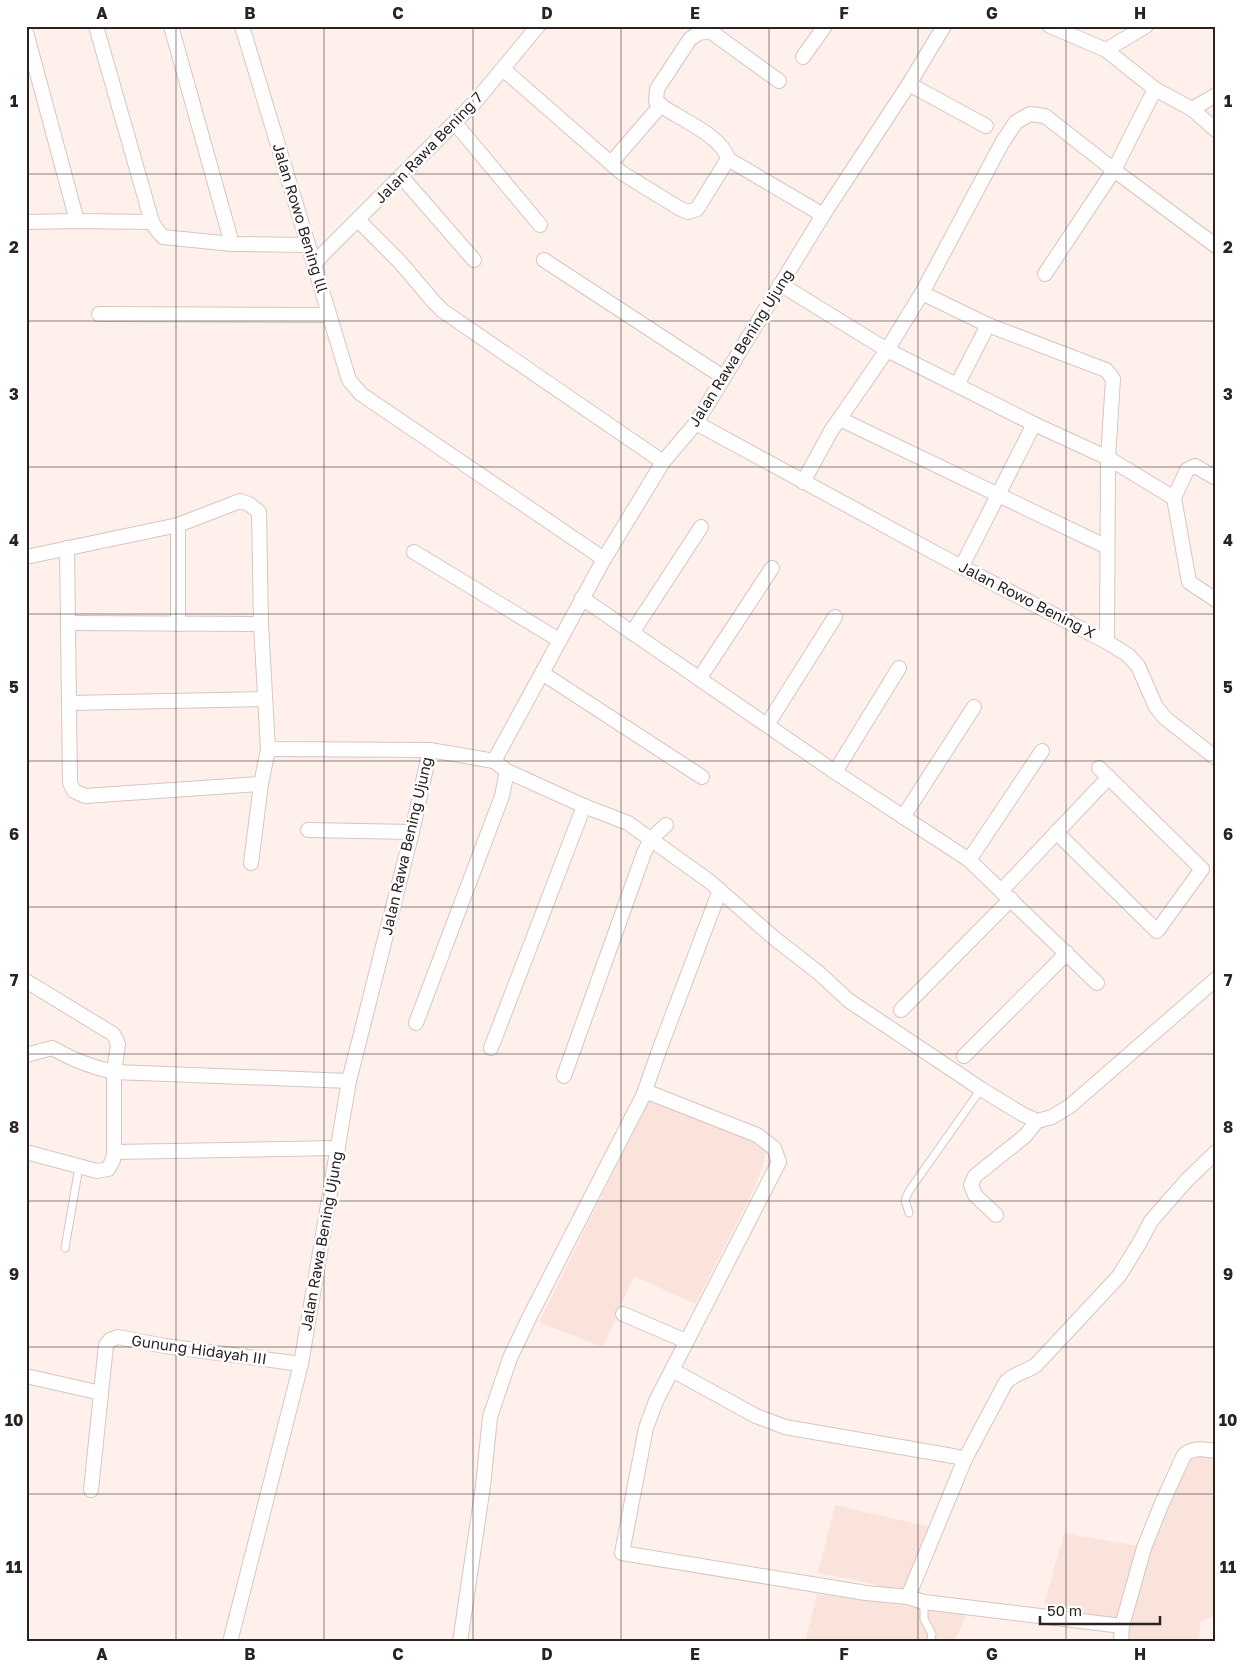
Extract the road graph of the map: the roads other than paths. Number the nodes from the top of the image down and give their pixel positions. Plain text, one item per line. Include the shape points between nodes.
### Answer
1 (96, 26) edge
2 (171, 26) edge
3 (242, 26) edge
4 (538, 26) edge
5 (825, 26) edge
6 (944, 26) edge
7 (1050, 26) edge
8 (1146, 26) edge
9 (26, 32) edge
10 (1106, 50) junction
11 (804, 57) dead end
12 (503, 69) junction
13 (779, 81) dead end
14 (909, 84) junction
15 (1155, 89) junction
16 (1216, 95) edge
17 (661, 105) junction
18 (1192, 109) junction
19 (455, 123) junction
20 (986, 126) dead end
21 (1216, 130) edge
22 (728, 159) junction
23 (611, 163) junction
24 (1114, 170) junction
25 (401, 176) junction
26 (823, 215) junction
27 (358, 220) junction
28 (77, 221) junction
29 (26, 222) edge
30 (152, 222) junction
31 (540, 225) dead end
32 (232, 244) junction
33 (308, 245) junction
34 (1216, 246) edge
35 (474, 260) dead end
36 (544, 260) dead end
37 (314, 265) junction
38 (1045, 274) dead end
39 (780, 284) junction
40 (922, 293) junction
41 (99, 314) dead end
42 (329, 315) junction
43 (988, 325) junction
44 (887, 350) junction
45 (723, 377) junction
46 (957, 385) junction
47 (840, 419) junction
48 (696, 424) junction
49 (1034, 424) junction
50 (1108, 458) junction
51 (663, 462) junction
52 (1216, 478) edge
53 (803, 482) junction
54 (997, 494) junction
55 (1174, 498) junction
56 (178, 525) junction
57 (701, 527) dead end
58 (1107, 547) junction
59 (67, 548) junction
60 (414, 552) dead end
61 (26, 557) edge
62 (604, 559) junction
63 (962, 566) junction
64 (772, 568) dead end
65 (582, 598) junction
66 (1216, 600) edge
67 (835, 617) dead end
68 (68, 623) junction
69 (178, 624) junction
70 (261, 624) junction
71 (632, 633) junction
72 (560, 640) junction
73 (1107, 642) junction
74 (899, 668) dead end
75 (542, 672) junction
76 (699, 679) junction
77 (265, 699) junction
78 (69, 703) junction
79 (974, 707) dead end
80 (767, 725) junction
81 (268, 749) junction
82 (430, 750) junction
83 (1042, 751) dead end
84 (1216, 758) edge
85 (494, 761) junction
86 (507, 771) junction
87 (835, 772) junction
88 (702, 778) dead end
89 (261, 784) junction
90 (584, 806) junction
91 (903, 817) junction
92 (666, 825) dead end
93 (308, 830) dead end
94 (412, 832) junction
95 (1056, 832) junction
96 (651, 840) junction
97 (969, 860) junction
98 (250, 863) dead end
99 (720, 890) junction
100 (1006, 894) junction
101 (1067, 953) junction
102 (1216, 979) edge
103 (26, 981) edge
104 (1097, 983) dead end
105 (901, 1010) dead end
106 (416, 1022) dead end
107 (491, 1048) dead end
108 (26, 1055) edge
109 (964, 1056) dead end
110 (114, 1072) junction
111 (564, 1076) dead end
112 (349, 1081) junction
113 (981, 1089) junction
114 (645, 1091) junction
115 (1037, 1121) junction
116 (338, 1148) junction
117 (26, 1152) edge
118 (114, 1152) junction
119 (1216, 1152) edge
120 (79, 1167) junction
121 (909, 1213) dead end
122 (996, 1214) dead end
123 (65, 1248) dead end
124 (623, 1314) dead end
125 (686, 1341) junction
126 (301, 1364) junction
127 (672, 1370) junction
128 (26, 1376) edge
129 (101, 1393) junction
130 (1216, 1451) edge
131 (965, 1459) junction
132 (91, 1490) dead end
133 (908, 1597) junction
134 (924, 1602) junction
135 (1122, 1626) junction
136 (230, 1642) edge
137 (460, 1642) edge
138 (930, 1642) edge
139 (1121, 1642) edge

1 - 30 street
2 - 32 street
3 - 33 street, Jalan Rowo Bening lll
4 - 12 street, Jalan Rawa Bening 7
5 - 11 street
6 - 14 street, Jalan Rawa Bening Ujung
7 - 10 street
8 - 10 street
9 - 28 street
10 - 15 street
12 - 19 street, Jalan Rawa Bening 7
12 - 23 street
13 - 17 street via 710,31 700,33 690,39 657,89 656,100
14 - 20 street
14 - 26 street, Jalan Rawa Bening Ujung
15 - 18 street
15 - 24 street
16 - 18 street
17 - 22 street via 717,140
17 - 23 street
18 - 21 street
19 - 25 street, Jalan Rawa Bening 7
19 - 31 street
22 - 23 street via 697,209 688,212 622,173
22 - 26 street
24 - 34 street
24 - 38 street
24 - 40 street via 1045,116 1030,114 1016,122 1002,142
25 - 27 street, Jalan Rawa Bening 7
25 - 35 street
26 - 39 street, Jalan Rawa Bening Ujung
27 - 37 street, Jalan Rawa Bening 7
27 - 51 street via 443,311
28 - 29 street
28 - 30 street
30 - 32 street via 163,237
32 - 33 street
33 - 37 street, Jalan Rowo Bening lll
36 - 45 street
37 - 42 street, Jalan Rowo Bening lll
39 - 44 street
39 - 45 street, Jalan Rawa Bening Ujung
40 - 43 street
40 - 44 street
41 - 42 street
42 - 62 street, Jalan Rowo Bening lll via 349,380 361,394
43 - 46 street
43 - 50 street via 1110,374 1113,379
44 - 46 street
44 - 47 street
45 - 48 street, Jalan Rawa Bening Ujung
46 - 49 street
47 - 53 street
47 - 54 street
48 - 51 street, Jalan Rawa Bening Ujung
48 - 53 street, Jalan Rowo Bening X
49 - 50 street
49 - 54 street
50 - 55 street
50 - 58 street
51 - 62 street, Jalan Rawa Bening Ujung
52 - 55 street via 1195,466 1191,467
53 - 63 street, Jalan Rowo Bening X
54 - 58 street
54 - 63 street
55 - 66 street via 1189,582
56 - 59 street
56 - 69 street
56 - 70 street via 240,502 259,512
57 - 71 street
58 - 73 street
59 - 61 street
59 - 68 street
60 - 72 street
62 - 65 street, Jalan Rawa Bening Ujung
63 - 73 street, Jalan Rowo Bening X
64 - 76 street
65 - 71 street
65 - 72 street, Jalan Rawa Bening Ujung
67 - 80 street
68 - 69 street
68 - 78 street
69 - 70 street
70 - 77 street
71 - 76 street
72 - 75 street, Jalan Rawa Bening Ujung
73 - 84 street, Jalan Rowo Bening X via 1128,655 1138,666 1156,707 1165,718
74 - 87 street
75 - 85 street, Jalan Rawa Bening Ujung
75 - 88 street
76 - 80 street
77 - 78 street
77 - 81 street
78 - 89 street via 70,783 74,791 85,796
79 - 91 street
80 - 87 street
81 - 82 street
81 - 89 street
82 - 85 street, Jalan Rawa Bening Ujung
82 - 94 street, Jalan Rawa Bening Ujung
83 - 97 street
85 - 86 street
86 - 90 street
86 - 106 street via 502,796
87 - 91 street
89 - 98 street
90 - 96 street via 628,822
90 - 107 street
91 - 97 street
92 - 96 street
93 - 94 street
94 - 112 street, Jalan Rawa Bening Ujung
95 - 95 street via 1157,931 1202,869 1104,772
95 - 100 street
96 - 99 street
96 - 111 street
97 - 100 street
99 - 113 street via 848,1000
99 - 114 street
100 - 101 street
100 - 105 street
101 - 104 street
101 - 109 street
102 - 115 street via 1070,1106 1052,1117
103 - 110 street via 112,1034 118,1045
108 - 110 street via 52,1048 74,1061
110 - 112 street
110 - 118 street
112 - 116 street, Jalan Rawa Bening Ujung
113 - 115 street
113 - 121 lane via 909,1191 905,1200
114 - 125 street via 757,1135 778,1154 779,1162
114 - 137 street via 528,1318 490,1417
115 - 122 street via 1025,1136 975,1176 971,1185 974,1195
116 - 118 street
116 - 126 street, Jalan Rawa Bening Ujung
117 - 120 street
118 - 120 street via 108,1169 97,1171
119 - 131 street via 1152,1221 1119,1276 1036,1366 1006,1382
120 - 123 lane
124 - 125 street
125 - 127 street
126 - 129 street, Gunung Hidayah III via 118,1337 106,1345
126 - 136 street, Jalan Rawa Bening Ujung
127 - 131 street via 756,1416 785,1427
127 - 133 street via 646,1428 622,1554
128 - 129 street
129 - 132 street
130 - 135 street via 1198,1449 1184,1455 1144,1548
131 - 133 street
133 - 134 street
134 - 135 street
134 - 138 lane via 924,1619 932,1634
135 - 139 street

